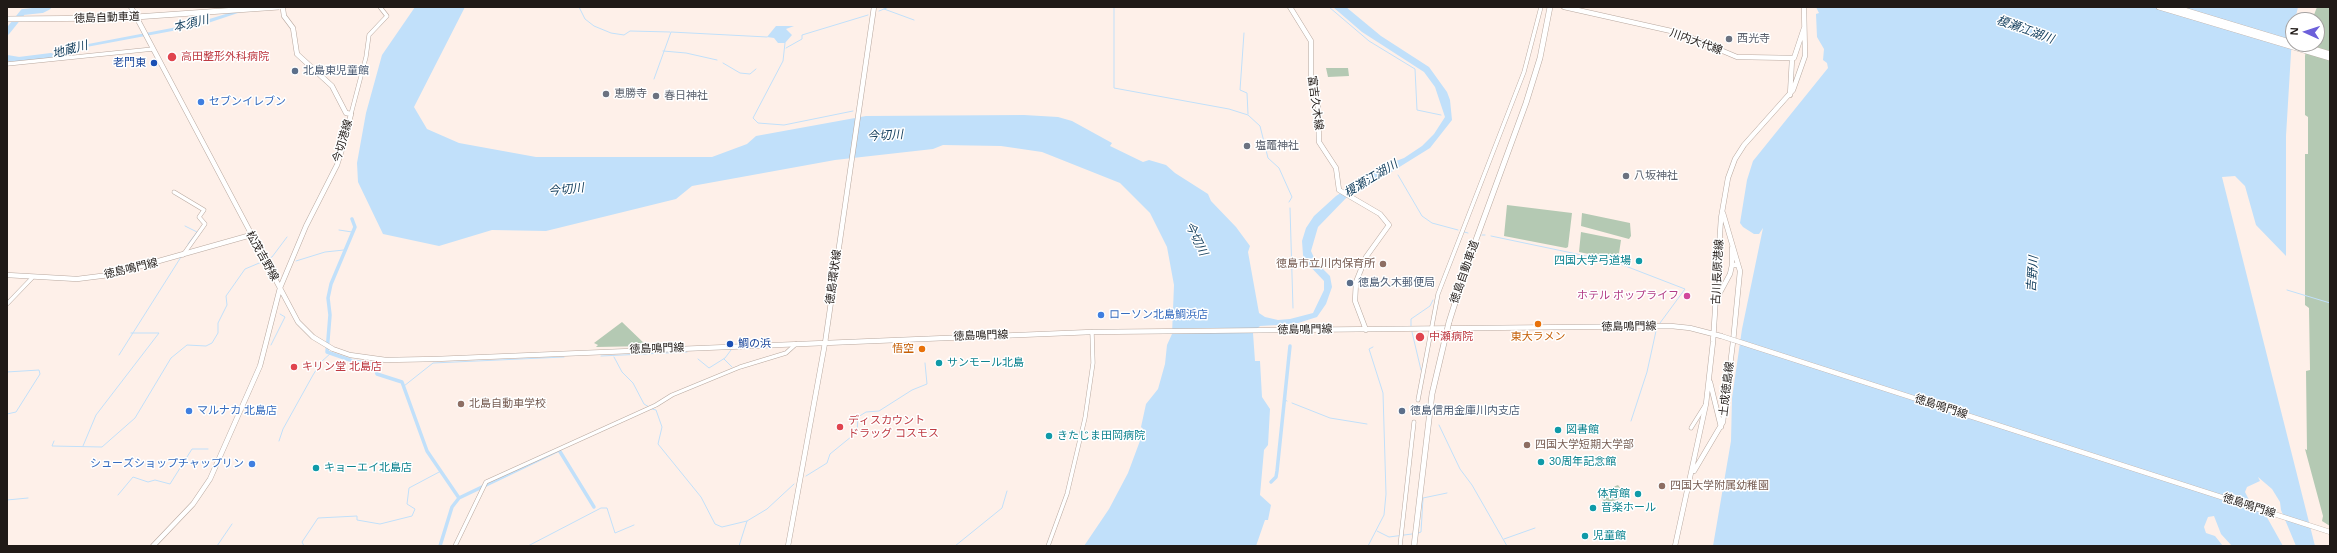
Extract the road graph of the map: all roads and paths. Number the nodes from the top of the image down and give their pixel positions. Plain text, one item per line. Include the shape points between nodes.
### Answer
1 (131, 7) edge
2 (380, 7) edge
3 (874, 7) edge
4 (1290, 7) edge
5 (1541, 7) edge
6 (1550, 7) edge
7 (1564, 7) edge
8 (1804, 7) edge
9 (2159, 7) edge
10 (2174, 7) edge
11 (281, 8) edge
12 (8, 19) edge
13 (1805, 24) junction
14 (2285, 41) edge
15 (152, 49) junction
16 (2330, 58) edge
17 (1792, 59) junction
18 (7, 64) edge
19 (1790, 95) junction
20 (351, 114) junction
21 (174, 192) dead end
22 (1722, 209) junction
23 (251, 235) junction
24 (1732, 246) junction
25 (183, 255) junction
26 (1732, 265) junction
27 (1739, 268) junction
28 (1731, 271) junction
29 (7, 275) edge
30 (32, 278) junction
31 (280, 288) junction
32 (1716, 300) junction
33 (7, 304) edge
34 (1432, 329) junction
35 (1366, 330) junction
36 (1092, 332) junction
37 (1714, 334) junction
38 (1733, 342) joint
39 (825, 343) junction
40 (796, 344) junction
41 (1709, 380) junction
42 (1418, 400) dead end
43 (1706, 404) junction
44 (1414, 422) dead end
45 (1720, 427) junction
46 (1691, 428) dead end
47 (1691, 476) junction
48 (2330, 532) edge
49 (154, 546) edge
50 (455, 546) edge
51 (788, 546) edge
52 (1048, 546) edge
53 (1400, 546) edge
54 (1414, 546) edge
55 (1675, 546) edge

1 - 15 main road, 松茂吉野線
2 - 20 street via 387,16 369,37
3 - 39 main road, 徳島環状線
4 - 35 main road, 富吉久木線 via 1311,41 1311,76 1318,105 1320,142 1336,168 1339,188 1380,214 1389,225 1366,257 1356,282 1355,300
5 - 34 street via 1524,72 1438,294
6 - 54 highway, 徳島自動車道, bridge via 1540,58 1526,103 1470,256 1449,322 1428,423
7 - 17 main road, 川内大代線 via 1680,33 1737,57
8 - 13 main road, 古川長原港線
9 - 16 highway
10 - 14 highway
11 - 12 highway, 徳島自動車道, bridge via 121,18
11 - 20 main road, 今切港線 via 292,28 297,54 332,86 346,113
13 - 17 main road via 1795,57
13 - 19 main road, 古川長原港線 via 1804,60
15 - 18 street
15 - 23 main road, 松茂吉野線 via 213,159
17 - 19 main road
19 - 22 main road, 古川長原港線 via 1739,151 1730,172
20 - 31 main road, 今切港線 via 336,165 306,226
21 - 25 street via 204,210 199,217 204,224
22 - 24 main road, 古川長原港線
22 - 32 main road, 古川長原港線
23 - 25 main road, 徳島鳴門線
23 - 31 main road, 松茂吉野線
24 - 26 main road
24 - 27 main road, 古川長原港線
25 - 30 main road, 徳島鳴門線 via 109,275 77,279
26 - 27 main road
26 - 28 main road
27 - 28 main road
27 - 38 main road, 古川長原港線
28 - 32 main road
29 - 30 main road, 徳島鳴門線
30 - 33 street
31 - 40 main road, 徳島鳴門線 via 298,322 313,337 350,355 386,360
31 - 49 main road, 松茂吉野線 via 260,366 210,479 193,504
32 - 37 main road, 古川長原港線
34 - 35 main road, 徳島鳴門線
34 - 37 main road, 徳島鳴門線 via 1671,326
34 - 42 street
35 - 36 main road, 徳島鳴門線
36 - 39 main road, 徳島鳴門線
36 - 52 street via 1091,384 1084,425 1068,492
37 - 41 main road, 土成徳島線
37 - 48 main road, 徳島鳴門線, bridge
38 - 45 main road, 土成徳島線 via 1724,416
39 - 40 main road, 徳島鳴門線
39 - 51 main road, 徳島環状線
40 - 50 street via 786,353 717,376 486,482
41 - 43 main road, 土成徳島線
41 - 45 main road
43 - 46 street
43 - 47 main road, 土成徳島線
44 - 53 street
45 - 47 main road, 土成徳島線
47 - 55 main road, 土成徳島線

